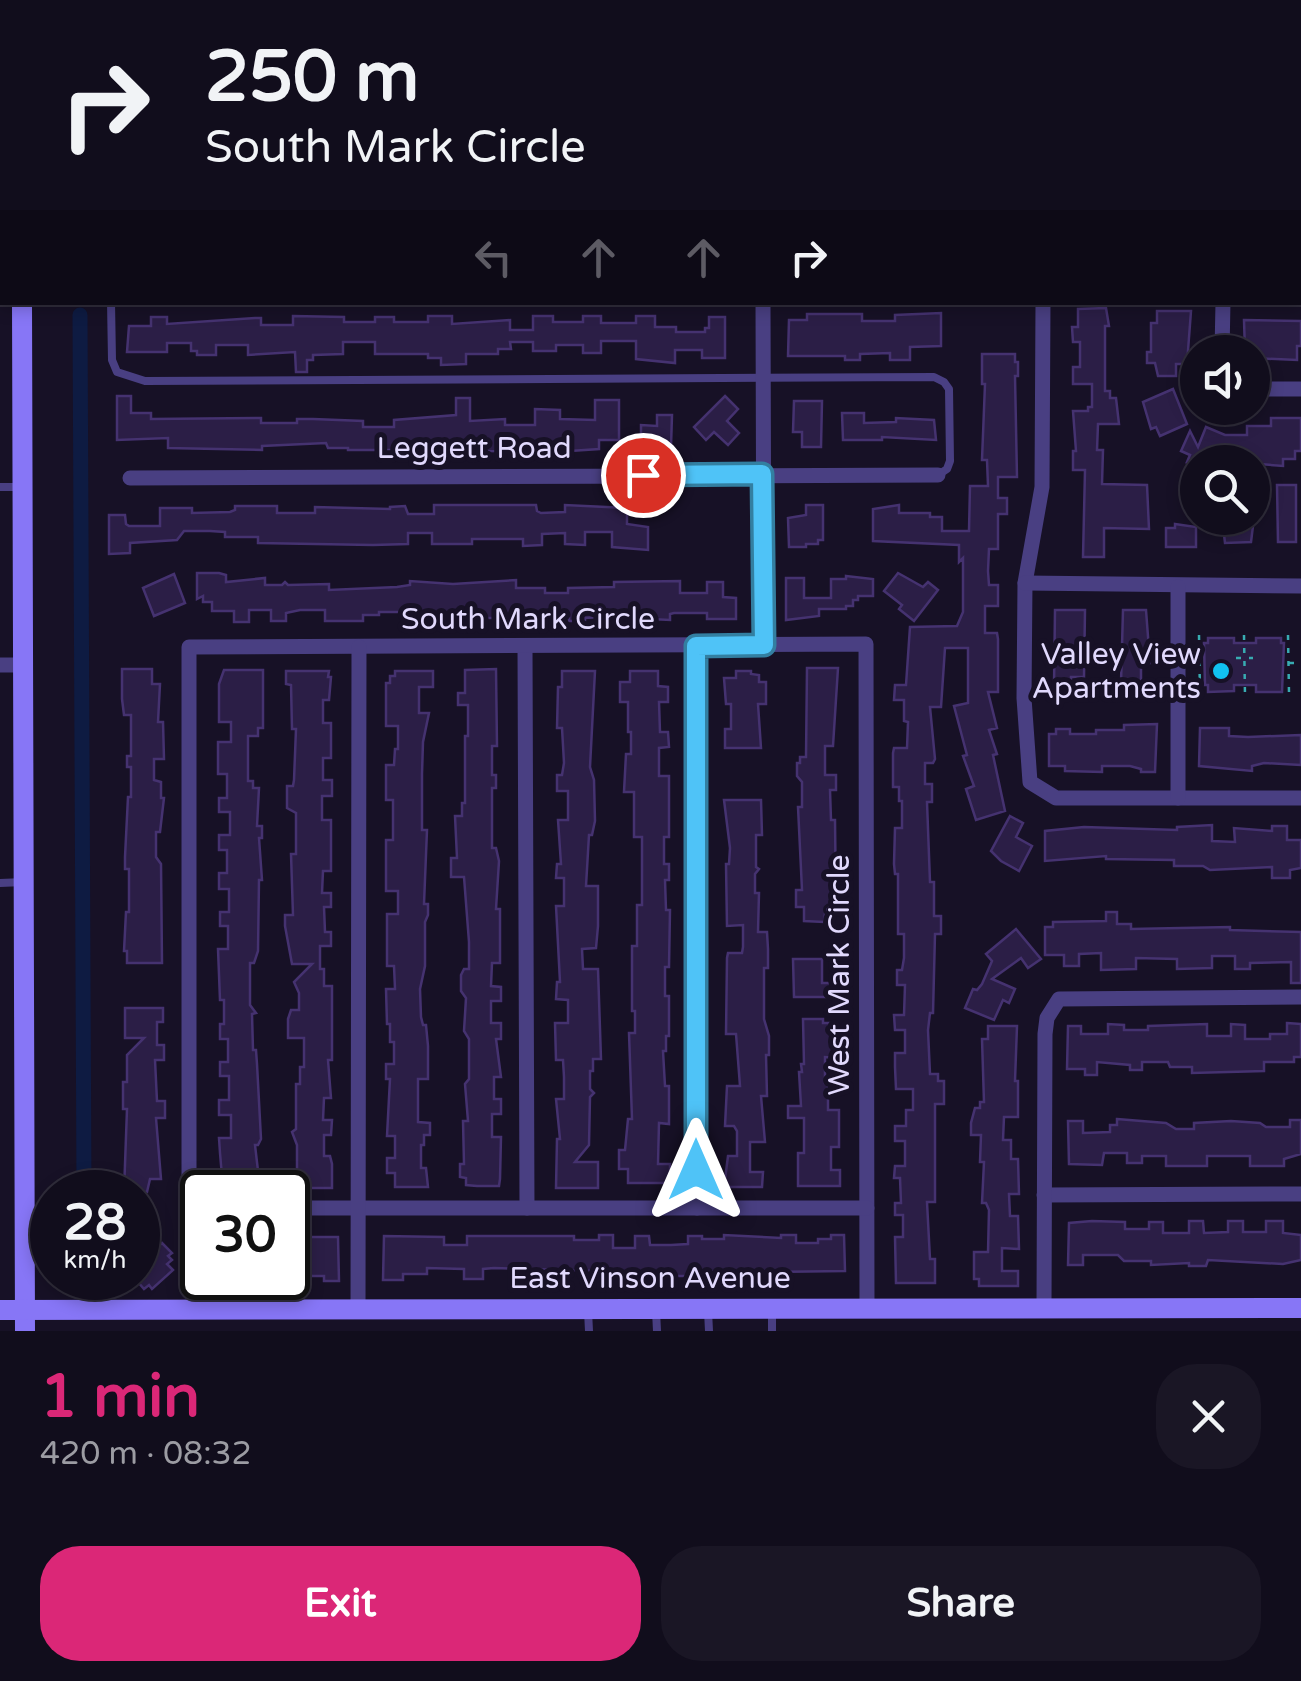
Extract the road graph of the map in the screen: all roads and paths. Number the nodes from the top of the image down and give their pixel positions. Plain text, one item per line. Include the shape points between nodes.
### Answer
1 (22, 305) edge
2 (111, 305) edge
3 (763, 305) edge
4 (1043, 305) edge
5 (1223, 305) edge
6 (1222, 335) edge
7 (762, 380) junction
8 (1270, 388) edge
9 (1301, 389) edge
10 (762, 474) junction
11 (938, 475) joint
12 (130, 478) dead end
13 (23, 487) junction
14 (0, 488) edge
15 (1025, 583) junction
16 (1178, 586) junction
17 (1301, 586) edge
18 (1288, 634) dead end
19 (1244, 635) dead end
20 (1199, 636) dead end
21 (866, 644) joint
22 (764, 645) junction
23 (696, 646) junction
24 (359, 647) junction
25 (526, 648) junction
26 (1236, 658) dead end
27 (1244, 658) junction
28 (1253, 658) dead end
29 (1287, 659) junction
30 (1301, 663) edge
31 (23, 665) junction
32 (0, 666) edge
33 (1288, 693) dead end
34 (1200, 695) dead end
35 (1245, 696) dead end
36 (1178, 798) junction
37 (1301, 798) edge
38 (24, 882) junction
39 (0, 883) edge
40 (1301, 996) edge
41 (196, 1170) edge
42 (1301, 1194) edge
43 (1044, 1195) junction
44 (310, 1208) edge
45 (358, 1208) junction
46 (527, 1208) junction
47 (696, 1208) junction
48 (867, 1208) junction
49 (866, 1307) junction
50 (1044, 1307) junction
51 (588, 1308) junction
52 (656, 1308) junction
53 (708, 1308) junction
54 (772, 1308) junction
55 (1301, 1308) edge
56 (0, 1310) edge
57 (358, 1310) junction
58 (24, 1320) edge
59 (588, 1331) edge
60 (656, 1331) edge
61 (708, 1331) edge
62 (772, 1331) edge

1 - 13 street
2 - 7 lane via 117,372 144,382
3 - 7 street
4 - 15 street via 1042,488
5 - 6 street
7 - 10 street
7 - 11 lane via 944,382 950,461
8 - 9 street
10 - 11 street, Leggett Road
10 - 12 street, Leggett Road
10 - 22 street
13 - 14 lane
13 - 31 street
15 - 16 street
15 - 36 street via 1030,782 1056,798
16 - 17 street
16 - 36 street
18 - 29 path
19 - 27 path
20 - 34 path
21 - 22 street, South Mark Circle
21 - 48 street, West Mark Circle
22 - 23 street, South Mark Circle
23 - 25 street, South Mark Circle
23 - 47 street
24 - 25 street, South Mark Circle
24 - 41 street, South Mark Circle via 189,647
24 - 45 street
25 - 46 street
26 - 27 path
27 - 28 path
27 - 35 path
29 - 30 path
29 - 33 path
31 - 32 street
31 - 38 street
36 - 37 street
38 - 39 lane
38 - 58 street
40 - 43 street via 1059,999 1045,1034
42 - 43 street
43 - 50 street
44 - 45 street
45 - 46 street
45 - 57 street
46 - 47 street
47 - 48 street
48 - 49 street, West Mark Circle
49 - 50 street, East Vinson Avenue
49 - 54 street, East Vinson Avenue
50 - 55 street, East Vinson Avenue
51 - 52 street, East Vinson Avenue
51 - 57 street, East Vinson Avenue
51 - 59 lane
52 - 53 street, East Vinson Avenue
52 - 60 lane
53 - 54 street, East Vinson Avenue
53 - 61 lane
54 - 62 lane
56 - 58 street, East Vinson Avenue
57 - 58 street, East Vinson Avenue

